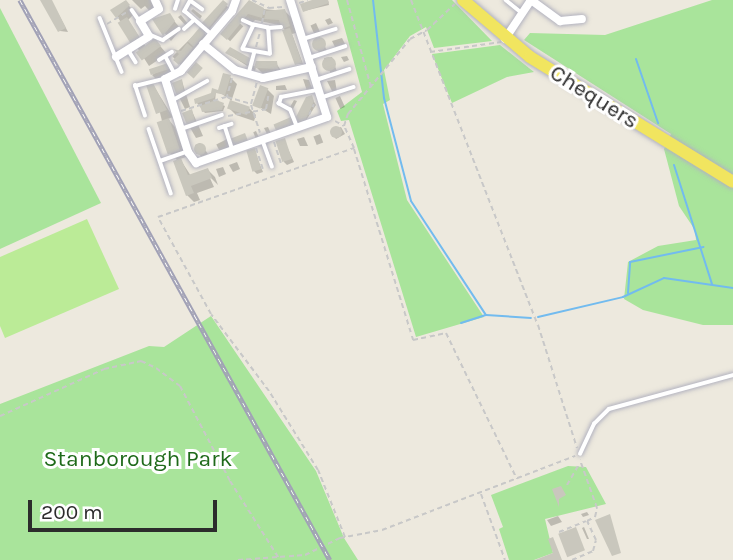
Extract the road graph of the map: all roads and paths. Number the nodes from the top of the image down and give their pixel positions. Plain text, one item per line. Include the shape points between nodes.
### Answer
1 (155, 0) edge
2 (178, 0) edge
3 (191, 0) edge
4 (236, 0) edge
5 (252, 0) edge
6 (308, 0) edge
7 (346, 0) edge
8 (411, 0) edge
9 (461, 0) edge
10 (506, 0) edge
11 (531, 0) edge
12 (291, 4) edge
13 (185, 6) junction
14 (175, 9) dead end
15 (202, 9) dead end
16 (132, 10) joint
17 (523, 15) junction
18 (100, 18) dead end
19 (582, 19) dead end
20 (194, 20) junction
21 (243, 20) dead end
22 (140, 22) junction
23 (254, 25) junction
24 (103, 26) junction
25 (268, 27) junction
26 (281, 27) dead end
27 (336, 29) dead end
28 (422, 32) junction
29 (211, 35) junction
30 (149, 36) junction
31 (303, 39) junction
32 (505, 39) junction
33 (203, 44) junction
34 (345, 46) dead end
35 (129, 51) junction
36 (172, 52) dead end
37 (429, 52) junction
38 (254, 53) junction
39 (116, 57) junction
40 (166, 57) junction
41 (159, 60) dead end
42 (136, 62) dead end
43 (311, 63) junction
44 (349, 69) dead end
45 (235, 70) junction
46 (122, 72) dead end
47 (175, 74) junction
48 (248, 74) junction
49 (259, 77) junction
50 (165, 79) junction
51 (316, 80) junction
52 (207, 81) dead end
53 (353, 87) dead end
54 (371, 87) junction
55 (269, 92) dead end
56 (319, 93) junction
57 (227, 97) junction
58 (171, 100) junction
59 (251, 104) junction
60 (175, 113) junction
61 (254, 114) junction
62 (222, 115) joint
63 (145, 116) dead end
64 (327, 117) junction
65 (231, 124) dead end
66 (225, 126) junction
67 (344, 126) junction
68 (297, 127) junction
69 (219, 128) dead end
70 (149, 129) dead end
71 (181, 129) junction
72 (272, 138) junction
73 (258, 142) junction
74 (354, 148) junction
75 (233, 151) junction
76 (188, 152) junction
77 (160, 161) junction
78 (281, 163) dead end
79 (272, 166) dead end
80 (263, 169) dead end
81 (733, 182) edge
82 (171, 193) dead end
83 (733, 375) edge
84 (0, 416) edge
85 (580, 454) junction
86 (579, 463) junction
87 (517, 478) junction
88 (567, 485) dead end
89 (481, 493) junction
90 (587, 521) junction
91 (559, 532) dead end
92 (345, 537) junction
93 (277, 555) junction
94 (238, 560) edge
95 (278, 560) edge
96 (505, 560) edge
97 (572, 560) edge

1 - 22 street via 159,9
2 - 13 lane
2 - 14 lane
3 - 13 lane
3 - 15 lane
4 - 29 street via 234,13
5 - 12 path via 270,8
6 - 12 path
7 - 54 path
8 - 28 path
9 - 28 path
9 - 32 main road, Chequers
10 - 17 lane
11 - 17 street
11 - 19 street via 560,21
12 - 31 street via 293,23
13 - 20 lane
16 - 22 lane
16 - 24 path
17 - 32 street
18 - 24 lane
20 - 29 lane
20 - 30 lane via 163,40 156,34
21 - 23 lane
22 - 30 street
23 - 25 lane
23 - 38 lane via 242,48
24 - 39 lane
25 - 26 lane
25 - 38 lane via 272,53
27 - 31 lane
28 - 37 path
28 - 54 path via 410,38
29 - 33 street
30 - 35 street
31 - 43 street
32 - 37 path
32 - 81 main road, Chequers
33 - 45 street
33 - 47 street
34 - 43 lane
35 - 39 street
35 - 42 lane
36 - 40 lane
37 - 85 path via 538,325 566,424
38 - 48 lane
39 - 46 lane
40 - 41 lane
40 - 47 lane
43 - 49 street via 285,76
43 - 51 street
44 - 51 lane
45 - 48 street
45 - 57 path
47 - 50 street
48 - 49 street
49 - 59 path
50 - 58 street
50 - 63 lane via 135,86
51 - 56 street
52 - 58 lane
53 - 56 lane
54 - 67 path via 348,114
55 - 61 path via 270,103
56 - 64 street
56 - 68 path via 306,121
56 - 68 lane via 281,97 279,104 290,110
57 - 59 path
57 - 60 path
58 - 60 street
59 - 61 path
60 - 71 street
61 - 62 path
61 - 73 path
62 - 71 lane
64 - 67 path
64 - 68 street
65 - 66 lane
66 - 69 lane
66 - 75 lane
67 - 74 path
68 - 72 street
70 - 77 lane
71 - 76 street
72 - 73 street
72 - 78 path
73 - 75 street
73 - 79 lane
73 - 80 path
74 - 87 path via 413,340 446,333
74 - 92 path via 158,217 211,314 270,391 318,470
75 - 76 street via 196,163
76 - 77 lane
77 - 82 lane
83 - 85 lane via 609,409 594,424
84 - 93 path via 104,369 141,361 156,368 180,386 230,481
85 - 86 path
85 - 87 path
86 - 88 path
86 - 90 path via 597,508 595,517
87 - 89 path
89 - 92 path via 382,530
89 - 96 path
90 - 91 path
90 - 97 path via 596,547
92 - 93 path via 305,555
93 - 94 path
93 - 95 path

